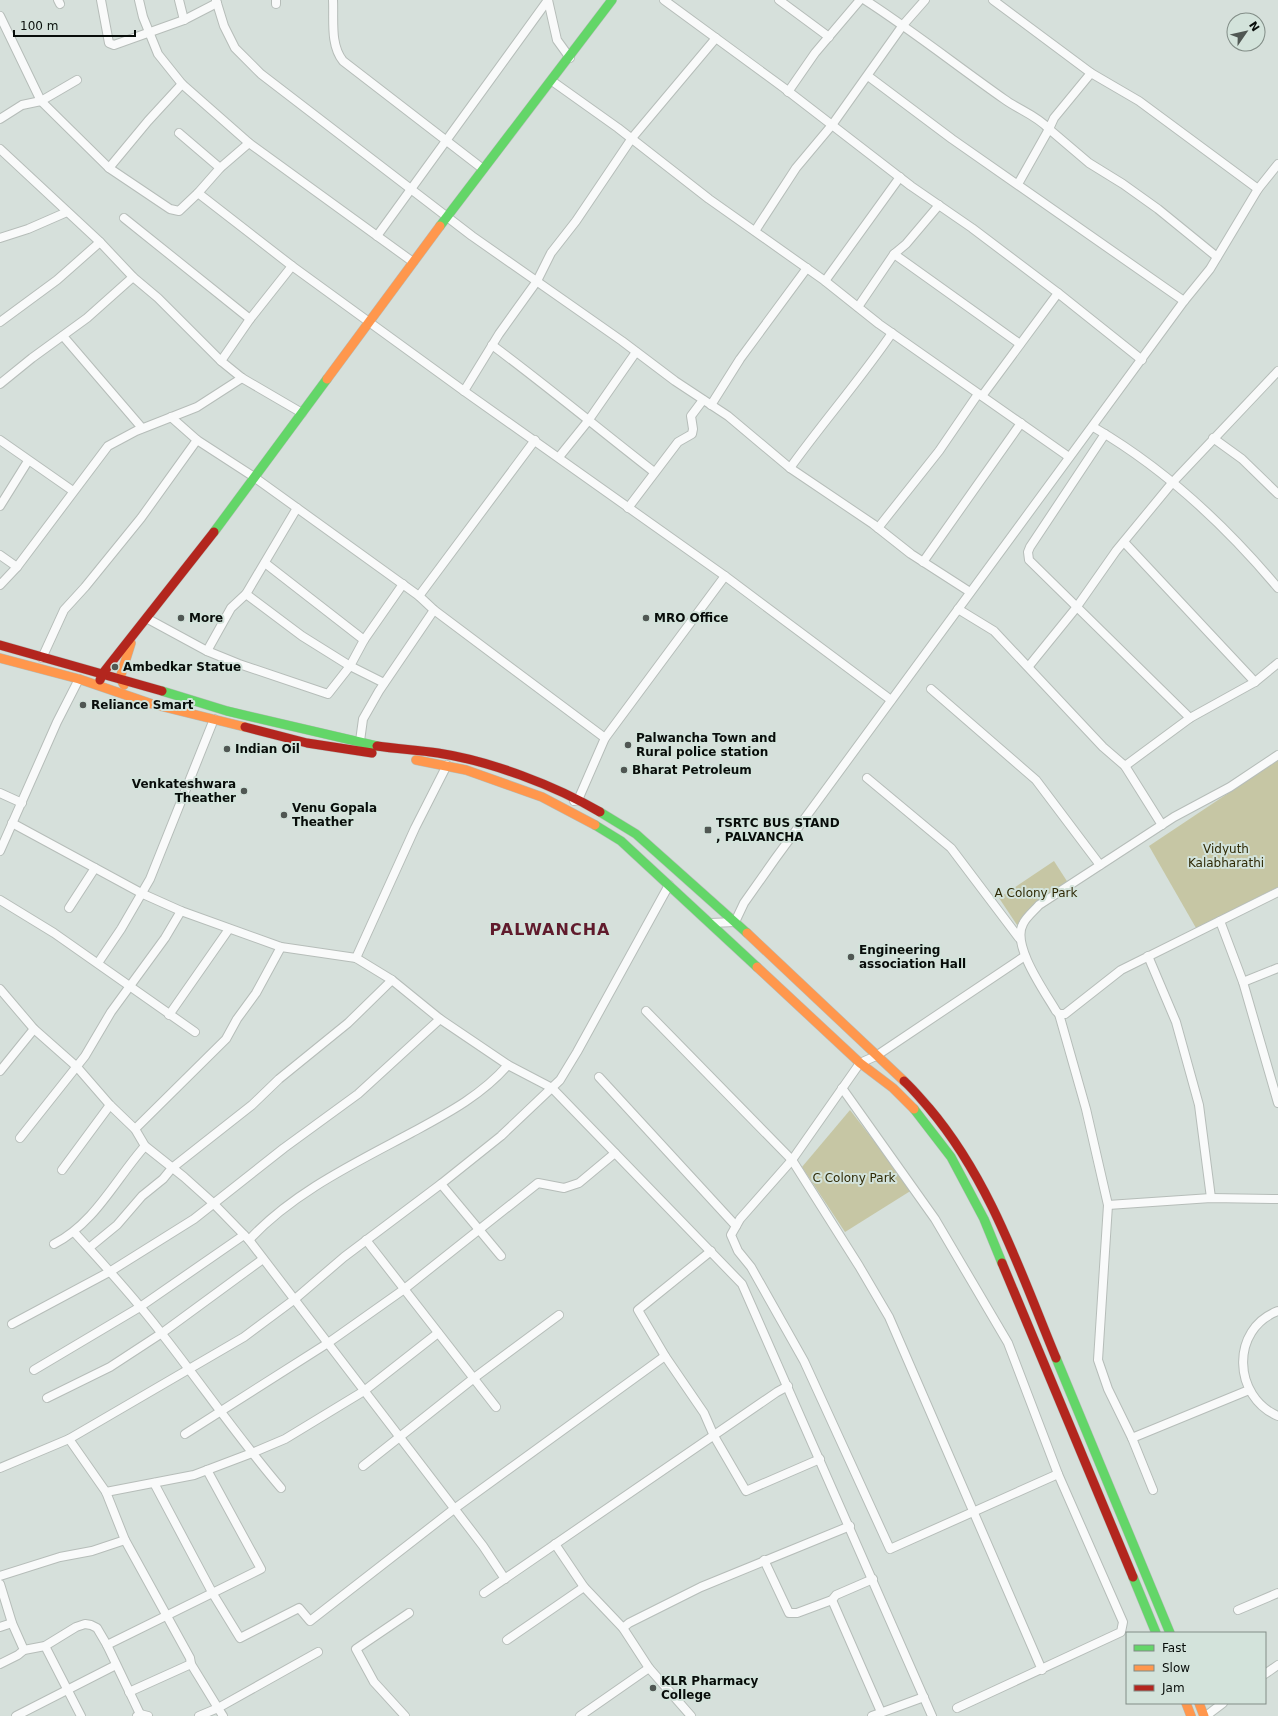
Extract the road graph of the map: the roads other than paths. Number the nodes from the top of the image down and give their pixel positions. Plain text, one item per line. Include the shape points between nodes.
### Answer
1 (101, 0) edge
2 (139, 0) edge
3 (179, 0) edge
4 (333, 0) edge
5 (548, 0) edge
6 (612, 0) edge
7 (664, 0) edge
8 (779, 0) edge
9 (860, 0) edge
10 (865, 0) edge
11 (925, 0) edge
12 (993, 0) edge
13 (216, 1) edge
14 (0, 16) edge
15 (184, 20) junction
16 (903, 25) junction
17 (149, 34) junction
18 (829, 37) junction
19 (716, 38) junction
20 (570, 58) junction
21 (1091, 73) junction
22 (868, 76) junction
23 (77, 80) dead end
24 (552, 81) junction
25 (182, 84) junction
26 (788, 92) junction
27 (41, 101) junction
28 (0, 119) edge
29 (832, 126) junction
30 (1049, 129) junction
31 (179, 133) dead end
32 (632, 138) junction
33 (445, 142) junction
34 (249, 143) junction
35 (0, 149) edge
36 (1278, 164) edge
37 (109, 168) junction
38 (220, 168) junction
39 (483, 170) junction
40 (900, 178) junction
41 (1018, 184) junction
42 (1258, 190) junction
43 (411, 191) junction
44 (198, 193) junction
45 (939, 205) junction
46 (67, 212) junction
47 (447, 217) junction
48 (124, 218) dead end
49 (755, 231) junction
50 (377, 236) junction
51 (0, 238) edge
52 (100, 242) junction
53 (894, 254) junction
54 (1217, 257) junction
55 (413, 262) junction
56 (292, 266) junction
57 (807, 268) junction
58 (133, 277) junction
59 (537, 281) junction
60 (825, 281) junction
61 (1058, 293) junction
62 (1184, 301) junction
63 (858, 306) junction
64 (250, 319) junction
65 (0, 322) edge
66 (370, 322) junction
67 (892, 333) junction
68 (63, 336) junction
69 (1020, 344) junction
70 (492, 345) junction
71 (636, 352) junction
72 (1142, 360) junction
73 (221, 361) junction
74 (1278, 371) edge
75 (242, 378) junction
76 (0, 384) edge
77 (464, 391) junction
78 (980, 395) junction
79 (707, 402) junction
80 (302, 414) junction
81 (171, 417) junction
82 (588, 420) junction
83 (1021, 423) junction
84 (142, 428) junction
85 (1096, 428) dead end
86 (1105, 434) junction
87 (1213, 438) junction
88 (0, 440) edge
89 (197, 440) junction
90 (535, 440) junction
91 (559, 457) junction
92 (1069, 457) junction
93 (28, 460) junction
94 (790, 468) junction
95 (654, 472) junction
96 (254, 477) junction
97 (1172, 483) junction
98 (73, 491) junction
99 (1278, 494) edge
100 (0, 506) edge
101 (297, 508) junction
102 (628, 508) junction
103 (878, 528) junction
104 (1124, 542) junction
105 (0, 555) edge
106 (923, 562) junction
107 (265, 563) junction
108 (17, 567) junction
109 (724, 576) junction
110 (403, 584) junction
111 (0, 585) edge
112 (1278, 588) edge
113 (970, 592) junction
114 (246, 594) junction
115 (419, 596) junction
116 (1076, 608) junction
117 (958, 609) junction
118 (434, 610) junction
119 (148, 619) junction
120 (134, 636) junction
121 (364, 640) junction
122 (0, 645) edge
123 (207, 651) junction
124 (0, 658) edge
125 (42, 658) junction
126 (1278, 663) edge
127 (350, 666) junction
128 (1029, 666) junction
129 (103, 673) junction
130 (120, 678) junction
131 (79, 679) junction
132 (1255, 682) junction
133 (384, 683) junction
134 (97, 686) junction
135 (931, 690) dead end
136 (131, 697) junction
137 (891, 700) junction
138 (1190, 718) junction
139 (214, 719) junction
140 (605, 738) junction
141 (360, 741) junction
142 (1278, 755) edge
143 (447, 765) junction
144 (1125, 766) junction
145 (867, 778) dead end
146 (0, 793) edge
147 (578, 800) junction
148 (22, 803) junction
149 (553, 803) junction
150 (12, 823) junction
151 (1162, 825) junction
152 (2, 840) edge
153 (0, 851) edge
154 (1100, 865) junction
155 (95, 868) junction
156 (669, 885) junction
157 (1278, 892) edge
158 (143, 894) junction
159 (0, 900) edge
160 (69, 908) dead end
161 (180, 910) junction
162 (1220, 921) junction
163 (735, 922) junction
164 (711, 923) junction
165 (229, 929) junction
166 (1019, 938) junction
167 (281, 947) junction
168 (1025, 956) junction
169 (1148, 956) junction
170 (356, 958) junction
171 (98, 963) junction
172 (1278, 968) edge
173 (392, 980) junction
174 (1243, 982) junction
175 (130, 987) junction
176 (0, 989) edge
177 (646, 1011) dead end
178 (1059, 1014) junction
179 (169, 1015) junction
180 (440, 1019) junction
181 (34, 1029) junction
182 (195, 1032) dead end
183 (876, 1056) junction
184 (860, 1063) junction
185 (508, 1065) junction
186 (77, 1066) junction
187 (0, 1071) edge
188 (599, 1077) dead end
189 (552, 1088) junction
190 (842, 1088) junction
191 (1278, 1103) edge
192 (110, 1105) junction
193 (134, 1129) junction
194 (20, 1138) dead end
195 (145, 1146) junction
196 (615, 1153) junction
197 (792, 1160) junction
198 (172, 1168) junction
199 (62, 1170) dead end
200 (441, 1184) junction
201 (1210, 1198) junction
202 (1278, 1199) edge
203 (213, 1203) junction
204 (1108, 1205) junction
205 (736, 1226) junction
206 (478, 1231) junction
207 (74, 1232) junction
208 (246, 1238) junction
209 (366, 1240) junction
210 (54, 1244) dead end
211 (89, 1248) junction
212 (711, 1251) junction
213 (501, 1256) dead end
214 (263, 1259) junction
215 (111, 1271) junction
216 (403, 1290) junction
217 (295, 1299) junction
218 (140, 1307) junction
219 (1278, 1311) edge
220 (559, 1315) dead end
221 (12, 1324) dead end
222 (162, 1333) junction
223 (438, 1333) junction
224 (328, 1343) junction
225 (665, 1356) junction
226 (34, 1370) dead end
227 (189, 1370) junction
228 (474, 1378) junction
229 (788, 1386) junction
230 (1249, 1390) junction
231 (364, 1391) junction
232 (47, 1398) dead end
233 (496, 1407) dead end
234 (221, 1412) junction
235 (1278, 1416) edge
236 (185, 1434) dead end
237 (714, 1436) junction
238 (399, 1438) junction
239 (1132, 1438) junction
240 (69, 1439) junction
241 (252, 1454) junction
242 (820, 1459) junction
243 (363, 1466) dead end
244 (0, 1468) edge
245 (207, 1470) junction
246 (1058, 1474) junction
247 (154, 1483) junction
248 (281, 1488) dead end
249 (1152, 1490) dead end
250 (106, 1492) junction
251 (454, 1508) junction
252 (974, 1512) junction
253 (850, 1526) junction
254 (125, 1540) junction
255 (555, 1544) junction
256 (764, 1560) junction
257 (0, 1576) edge
258 (505, 1578) junction
259 (873, 1579) junction
260 (0, 1584) edge
261 (584, 1586) junction
262 (484, 1593) dead end
263 (1278, 1593) edge
264 (213, 1594) junction
265 (832, 1600) junction
266 (1238, 1610) dead end
267 (409, 1613) dead end
268 (166, 1617) junction
269 (12, 1623) junction
270 (0, 1627) edge
271 (623, 1628) junction
272 (1156, 1632) edge
273 (1170, 1632) edge
274 (507, 1640) dead end
275 (107, 1645) junction
276 (44, 1646) junction
277 (24, 1650) junction
278 (318, 1652) dead end
279 (0, 1664) edge
280 (192, 1664) junction
281 (1278, 1664) edge
282 (116, 1665) junction
283 (649, 1668) junction
284 (1042, 1670) junction
285 (1266, 1673) edge
286 (68, 1689) junction
287 (129, 1692) junction
288 (924, 1697) junction
289 (1186, 1704) edge
290 (1199, 1704) edge
291 (1222, 1704) edge
292 (218, 1708) junction
293 (958, 1708) dead end
294 (880, 1712) junction
295 (142, 1715) edge
296 (16, 1716) edge
297 (81, 1716) edge
298 (199, 1716) edge
299 (223, 1716) edge
300 (405, 1716) edge
301 (580, 1716) edge
302 (692, 1716) edge
303 (872, 1716) edge
304 (932, 1716) edge
305 (1192, 1716) edge
306 (1205, 1716) edge

1 - 17 street via 109,43 114,45
2 - 17 street
3 - 15 street
4 - 33 street via 337,54
5 - 20 street via 557,40
5 - 33 street
6 - 20 main road
7 - 19 street
8 - 18 street
9 - 18 street
10 - 16 street
11 - 16 street
12 - 21 street
13 - 15 street
13 - 43 street via 235,48 261,74
14 - 27 street
15 - 17 street
16 - 22 street
16 - 30 street via 1006,101 1024,113 1039,118
17 - 25 street via 158,54
18 - 26 street
19 - 26 street
19 - 32 street
20 - 24 main road
21 - 30 street via 1054,118
21 - 42 street via 1139,101
22 - 29 street
22 - 41 street via 952,139
23 - 27 street
24 - 32 street
24 - 39 main road
25 - 34 street
25 - 37 street
26 - 29 street
27 - 28 street via 22,105
27 - 37 street
29 - 40 street
29 - 49 street via 796,168
30 - 41 street
30 - 54 street via 1089,163 1158,209
31 - 38 street
32 - 49 street
32 - 59 street via 576,221 551,253
33 - 39 street
33 - 43 street
34 - 38 street
34 - 50 street
35 - 46 street
36 - 42 street
37 - 44 street via 174,210 179,211
38 - 44 street
39 - 47 main road
40 - 45 street
40 - 60 street
41 - 62 street
42 - 54 street
43 - 47 street
43 - 50 street
44 - 56 street
45 - 53 street via 906,244
45 - 61 street
46 - 51 street
46 - 52 street
47 - 55 main road
47 - 59 street
48 - 64 street
49 - 57 street
50 - 55 street
52 - 58 street
52 - 65 street via 57,280
53 - 63 street
53 - 69 street
54 - 62 street via 1210,270
55 - 66 main road
56 - 64 street
56 - 66 street
57 - 60 street
57 - 79 street
58 - 68 street
58 - 73 street via 158,298
59 - 70 street
59 - 71 street
60 - 63 street
61 - 69 street
61 - 72 street
62 - 72 street
63 - 67 street
64 - 73 street
66 - 77 street
66 - 80 main road
67 - 78 street
67 - 94 street via 870,366 821,425
68 - 76 street
68 - 84 street
69 - 78 street
70 - 77 street
70 - 82 street via 553,390
71 - 79 street
71 - 82 street
72 - 92 street
73 - 75 street
74 - 87 street
75 - 80 street
75 - 81 street via 197,407
77 - 90 street
78 - 83 street
78 - 103 street
79 - 94 street via 728,416
79 - 95 street via 691,416 692,434 678,442
80 - 96 main road
81 - 84 street
81 - 89 street
82 - 91 street
82 - 95 street
83 - 92 street
83 - 106 street
84 - 98 street via 108,446
85 - 86 street
86 - 97 street
86 - 116 street via 1028,552 1029,560
87 - 97 street
87 - 99 street via 1242,459
88 - 93 street
89 - 96 street
89 - 125 street via 141,518 64,610
90 - 91 street
90 - 115 street
91 - 102 street
92 - 113 street
93 - 98 street
93 - 100 street
94 - 103 street
95 - 102 street
96 - 101 street
96 - 119 main road
97 - 104 street
97 - 112 street via 1222,527
98 - 108 street
101 - 107 street
101 - 110 street
102 - 109 street
103 - 106 street
104 - 116 street
104 - 132 street
105 - 108 street
106 - 113 street
107 - 114 street
107 - 121 street
108 - 111 street
109 - 137 street
109 - 140 street
110 - 115 street
110 - 121 street
113 - 117 street
114 - 123 street via 231,608
114 - 127 street via 302,636
115 - 118 street
116 - 128 street
116 - 138 street
117 - 128 street via 994,631
117 - 137 street
118 - 133 street
118 - 140 street
119 - 120 main road
119 - 123 street
120 - 129 main road
120 - 130 main road
121 - 127 street
122 - 125 main road
123 - 127 street via 328,694
124 - 131 main road
125 - 129 main road
126 - 132 street
127 - 133 street
128 - 144 street via 1103,747
129 - 130 main road
129 - 134 main road
130 - 136 main road
130 - 141 main road via 227,711
131 - 134 main road
131 - 148 street via 57,722
132 - 138 street
133 - 141 street via 363,719
134 - 136 main road
135 - 154 street via 1036,780
136 - 139 main road
137 - 163 street via 744,903
138 - 144 street
139 - 143 main road via 307,743
139 - 158 street
140 - 147 street
141 - 147 main road via 479,762 556,789
142 - 151 street via 1230,787
143 - 149 main road via 495,780
143 - 170 street via 415,828
144 - 151 street
145 - 166 street via 951,848
146 - 148 street
147 - 149 street
147 - 163 main road via 636,834
148 - 150 street
149 - 156 main road via 621,841
150 - 152 street
150 - 155 street
151 - 154 street
152 - 153 street
154 - 166 street via 1039,905 1022,924
155 - 158 street
155 - 160 street
156 - 164 main road
156 - 189 street via 578,1052
157 - 162 street
158 - 161 street
158 - 171 street
159 - 171 street
161 - 165 street
161 - 175 street via 165,938
162 - 169 street
162 - 174 street
163 - 164 street
163 - 183 main road
164 - 184 main road
165 - 167 street
165 - 179 street
166 - 168 street
167 - 170 street
167 - 193 street via 256,993 226,1039
168 - 178 street
168 - 183 street
169 - 178 street via 1121,970 1065,1014
169 - 201 street via 1176,1022 1199,1105
170 - 173 street
171 - 175 street
172 - 174 street
173 - 180 street
173 - 198 street via 348,1023 279,1079 252,1105
174 - 191 street
175 - 179 street
175 - 186 street
176 - 181 street
177 - 197 street
178 - 204 street via 1086,1109
179 - 182 street
180 - 185 street
180 - 203 street via 358,1094
181 - 186 street
181 - 187 street
183 - 184 street
183 - 273 main road via 908,1084 944,1126 962,1151 997,1215
184 - 190 street
184 - 272 main road via 893,1088 932,1131 951,1158 984,1219
185 - 189 street
185 - 208 street via 495,1080 475,1096 317,1186
186 - 192 street
186 - 194 street
188 - 205 street
189 - 196 street
189 - 200 street via 501,1136
190 - 197 street
190 - 246 street via 935,1219 1008,1343
192 - 193 street
192 - 199 street
193 - 195 street
195 - 198 street
195 - 207 street via 92,1214
196 - 206 street via 579,1183 564,1188 538,1183
196 - 212 street
197 - 205 street
197 - 252 street via 889,1317
198 - 203 street
198 - 211 street via 142,1196 117,1225
200 - 206 street
200 - 209 street
201 - 202 street
201 - 204 street
203 - 208 street
203 - 215 street via 169,1236
204 - 239 street via 1098,1360 1108,1389
205 - 252 street via 731,1235 738,1251 751,1267 804,1361 890,1549
206 - 213 street
206 - 216 street
207 - 210 street
207 - 211 street
208 - 214 street
208 - 218 street
209 - 216 street
209 - 217 street
211 - 215 street
212 - 225 street via 638,1310
212 - 229 street via 742,1284
214 - 217 street
214 - 222 street
215 - 218 street
215 - 221 street
216 - 223 street
216 - 224 street
217 - 224 street
217 - 227 street via 244,1337
218 - 222 street
218 - 226 street
219 - 230 street via 1261,1321 1247,1341 1242,1366
220 - 228 street
222 - 227 street
222 - 232 street via 110,1367
223 - 228 street
223 - 231 street
224 - 231 street
224 - 234 street
225 - 237 street via 704,1413
225 - 251 street
227 - 234 street
227 - 240 street
228 - 233 street
228 - 238 street
229 - 237 street
229 - 242 street
230 - 235 street via 1259,1404
230 - 239 street
231 - 238 street
231 - 241 street via 285,1438
234 - 236 street
234 - 241 street
237 - 242 street via 746,1491
237 - 255 street
238 - 243 street
238 - 251 street
239 - 249 street
240 - 244 street
240 - 250 street
241 - 245 street
241 - 248 street
242 - 253 street
245 - 247 street
245 - 264 street via 261,1569
246 - 252 street
246 - 284 street via 1124,1622 1121,1632
247 - 250 street
247 - 264 street
250 - 254 street
251 - 258 street
251 - 264 street via 310,1622 299,1608 240,1638
252 - 284 street
253 - 256 street
253 - 259 street
254 - 257 street
254 - 268 street
255 - 258 street
255 - 261 street
256 - 265 street via 789,1613 797,1613
256 - 271 street via 701,1587
258 - 262 street
259 - 265 street via 836,1595
259 - 288 street
260 - 269 street
261 - 271 street
261 - 274 street
263 - 266 street
264 - 268 street
265 - 294 street
267 - 300 street via 356,1649 374,1682
268 - 275 street
268 - 280 street
269 - 270 street
269 - 277 street
271 - 283 street
275 - 276 street via 97,1628 85,1624
275 - 282 street
276 - 277 street
276 - 286 street
277 - 279 street
278 - 292 street
280 - 287 street
280 - 292 street
281 - 285 street
282 - 286 street
282 - 287 street
283 - 301 street
283 - 302 street
284 - 293 street
286 - 296 street
286 - 297 street
287 - 295 street
288 - 294 street
288 - 304 street
289 - 305 main road
290 - 306 main road
291 - 306 street
292 - 298 street
292 - 299 street
294 - 303 street

